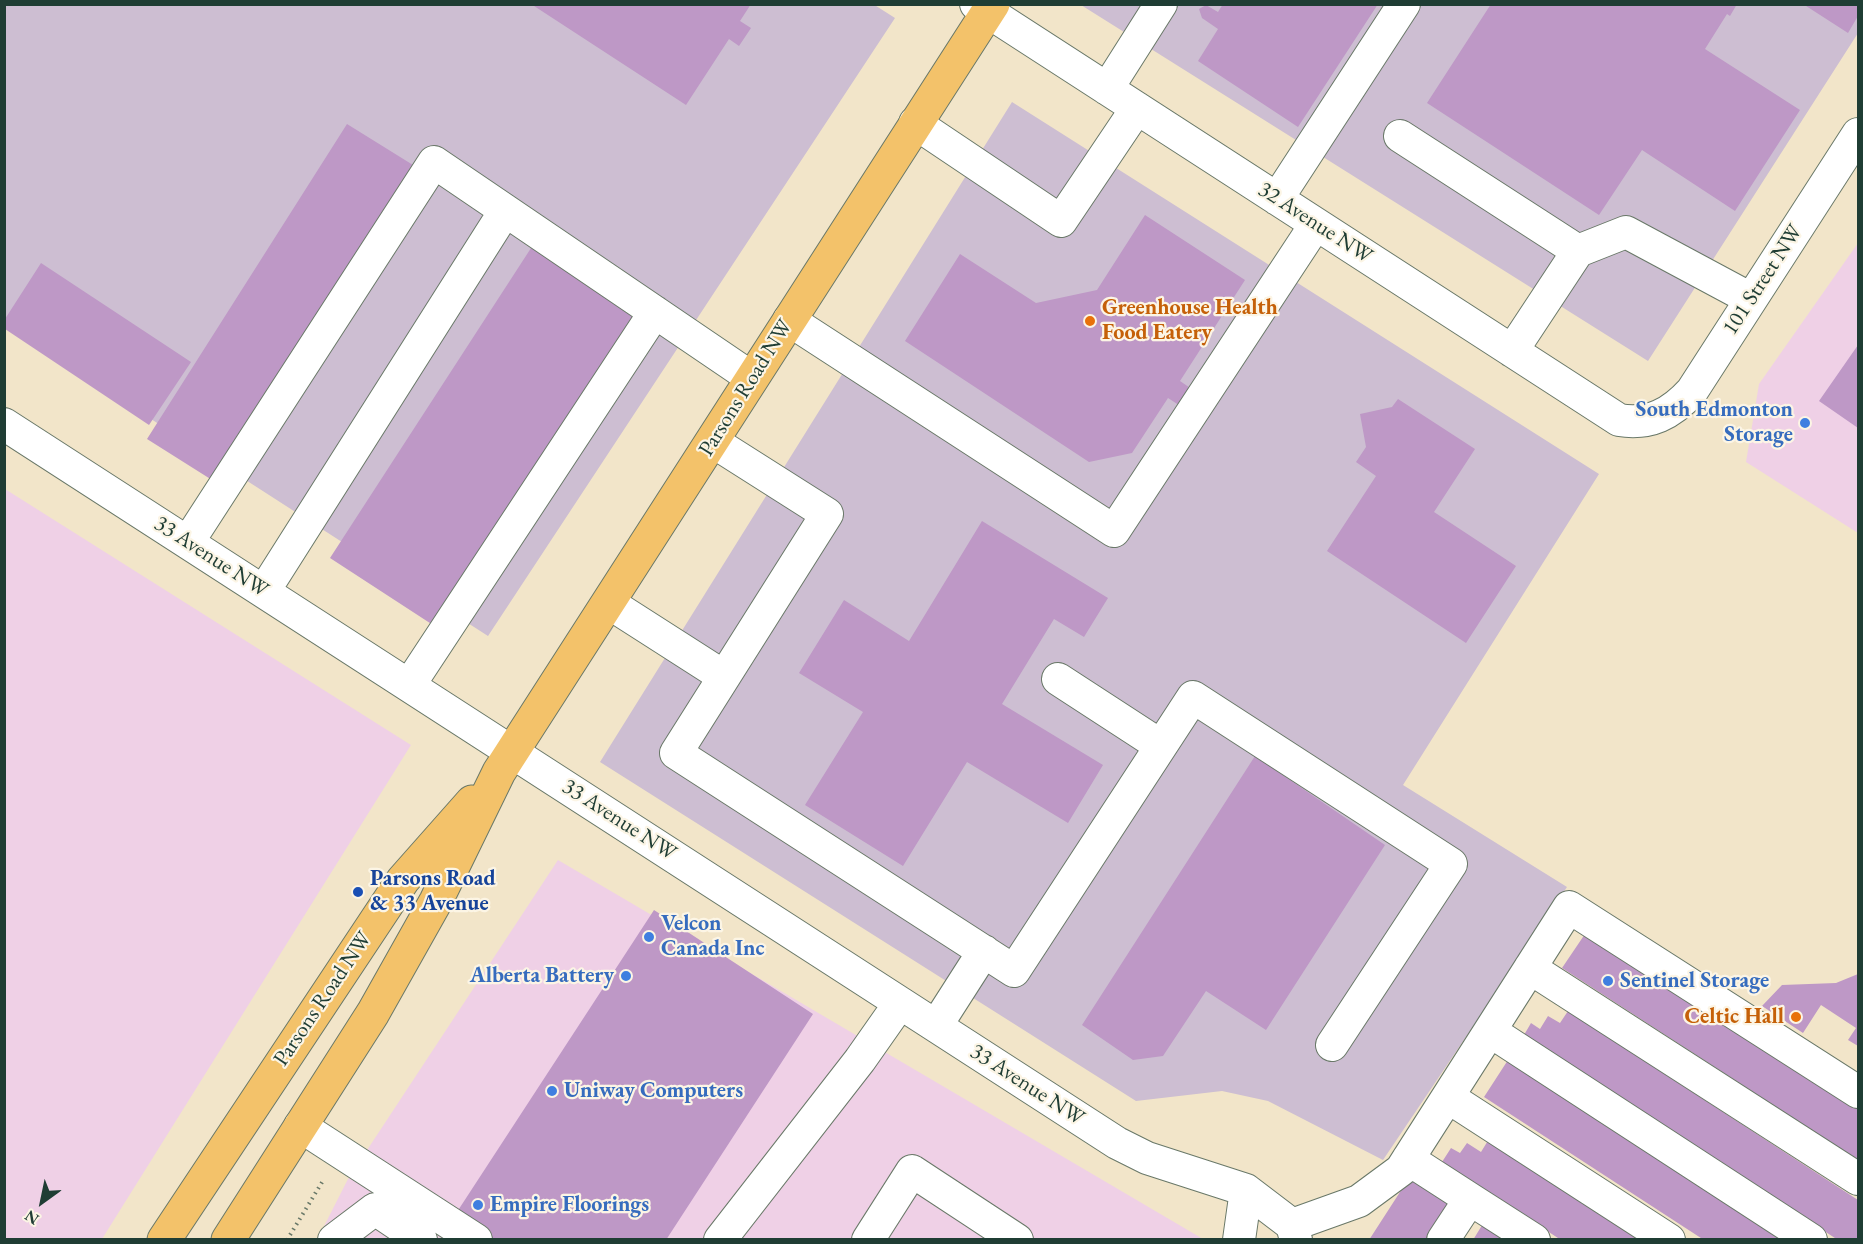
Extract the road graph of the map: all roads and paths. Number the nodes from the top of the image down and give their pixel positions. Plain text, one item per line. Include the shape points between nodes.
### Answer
1 (1161, 4) edge
2 (1404, 4) edge
3 (985, 7) edge
4 (1107, 89) junction
5 (1137, 108) junction
6 (915, 123) junction
7 (1858, 135) edge
8 (1400, 136) dead end
9 (1277, 199) junction
10 (505, 211) junction
11 (1316, 224) junction
12 (1578, 251) junction
13 (1751, 299) junction
14 (655, 312) junction
15 (789, 320) junction
16 (1512, 351) junction
17 (752, 378) junction
18 (1659, 418) joint
19 (4, 424) edge
20 (712, 441) junction
21 (188, 542) junction
22 (264, 591) junction
23 (609, 603) junction
24 (723, 676) junction
25 (1058, 679) dead end
26 (410, 684) junction
27 (1161, 746) junction
28 (506, 761) junction
29 (984, 951) junction
30 (1530, 968) junction
31 (900, 1003) junction
32 (936, 1026) junction
33 (1490, 1031) junction
34 (1332, 1045) dead end
35 (1858, 1092) edge
36 (1448, 1097) junction
37 (300, 1126) junction
38 (340, 1152) junction
39 (1408, 1159) junction
40 (1858, 1179) edge
41 (1246, 1190) junction
42 (1470, 1199) junction
43 (1294, 1232) edge
44 (164, 1239) edge
45 (228, 1239) edge
46 (287, 1239) edge
47 (334, 1239) edge
48 (421, 1239) edge
49 (476, 1239) edge
50 (720, 1239) edge
51 (868, 1239) edge
52 (1017, 1239) edge
53 (1239, 1239) edge
54 (1443, 1239) edge
55 (1534, 1239) edge
56 (1668, 1239) edge
57 (1811, 1239) edge

1 - 4 street
2 - 9 street
3 - 4 street, 32 Avenue NW
3 - 6 main road, Parsons Road NW
4 - 5 street, 32 Avenue NW
5 - 6 street via 1062,220
5 - 9 street, 32 Avenue NW
6 - 15 main road, Parsons Road NW
7 - 13 street, 101 Street NW
8 - 12 street
9 - 11 street, 32 Avenue NW
10 - 14 street
10 - 21 street via 434,162
10 - 22 street
11 - 15 street via 1114,531
11 - 16 street, 32 Avenue NW
12 - 13 street via 1626,232
12 - 16 street
13 - 18 street, 101 Street NW via 1692,391
14 - 17 street
14 - 26 street
15 - 17 main road, Parsons Road NW
16 - 18 street, 32 Avenue NW via 1619,420
17 - 20 main road, Parsons Road NW
19 - 21 street, 33 Avenue NW
20 - 23 main road, Parsons Road NW
20 - 24 street via 828,514
21 - 22 street, 33 Avenue NW
22 - 26 street, 33 Avenue NW
23 - 24 street
23 - 28 main road, Parsons Road NW
24 - 29 street via 675,753
25 - 27 street
26 - 28 street, 33 Avenue NW
27 - 29 street via 1014,970
27 - 34 street via 1193,697 1451,864
28 - 31 street, 33 Avenue NW
28 - 37 main road, Parsons Road NW via 436,901 373,1013
28 - 44 main road, Parsons Road NW via 402,880
29 - 32 street
30 - 33 street
30 - 35 street via 1569,907
30 - 40 street
31 - 32 street, 33 Avenue NW
31 - 50 street
32 - 41 street, 33 Avenue NW via 1117,1143 1147,1158
33 - 36 street
33 - 57 street
36 - 39 street
36 - 56 street
37 - 38 street
37 - 45 main road, Parsons Road NW
38 - 46 path
38 - 49 street
39 - 42 street
39 - 43 street via 1401,1170 1359,1201
41 - 43 street, 33 Avenue NW
41 - 53 street
42 - 54 street
42 - 55 street
47 - 48 street via 375,1209
51 - 52 street via 912,1172

